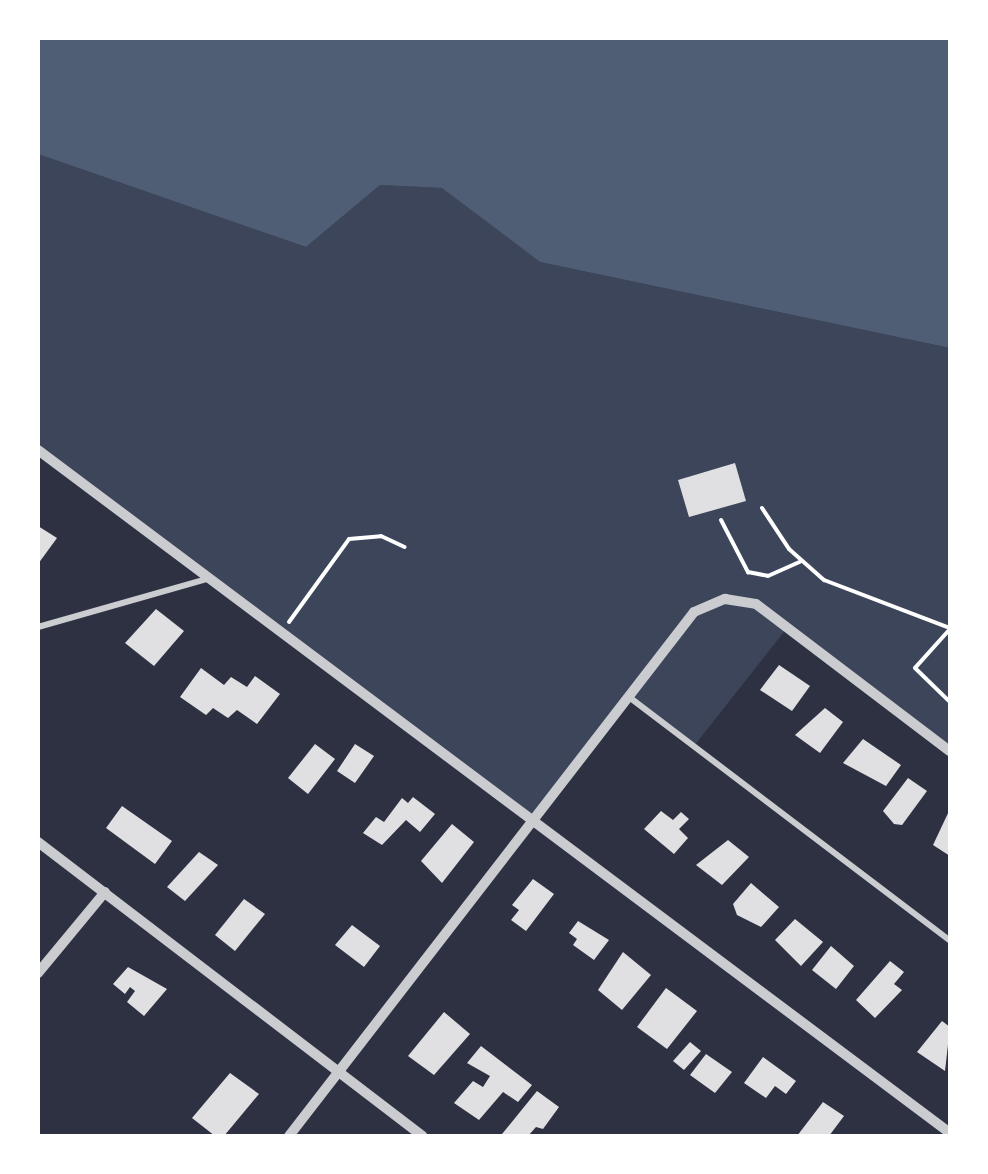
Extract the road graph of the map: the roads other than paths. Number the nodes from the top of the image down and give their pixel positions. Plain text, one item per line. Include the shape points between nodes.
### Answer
1 (38, 450) edge
2 (207, 579) junction
3 (38, 628) edge
4 (628, 696) junction
5 (950, 751) edge
6 (532, 822) junction
7 (38, 842) edge
8 (105, 892) junction
9 (950, 941) edge
10 (38, 974) edge
11 (340, 1074) junction
12 (950, 1133) edge
13 (289, 1136) edge
14 (423, 1136) edge

1 - 2 street
2 - 3 lane
2 - 6 street
4 - 5 street via 694,612 724,599 756,604
4 - 6 street
4 - 9 lane
6 - 11 street
6 - 12 street
7 - 8 street
8 - 10 street
8 - 11 street
11 - 13 street
11 - 14 street

